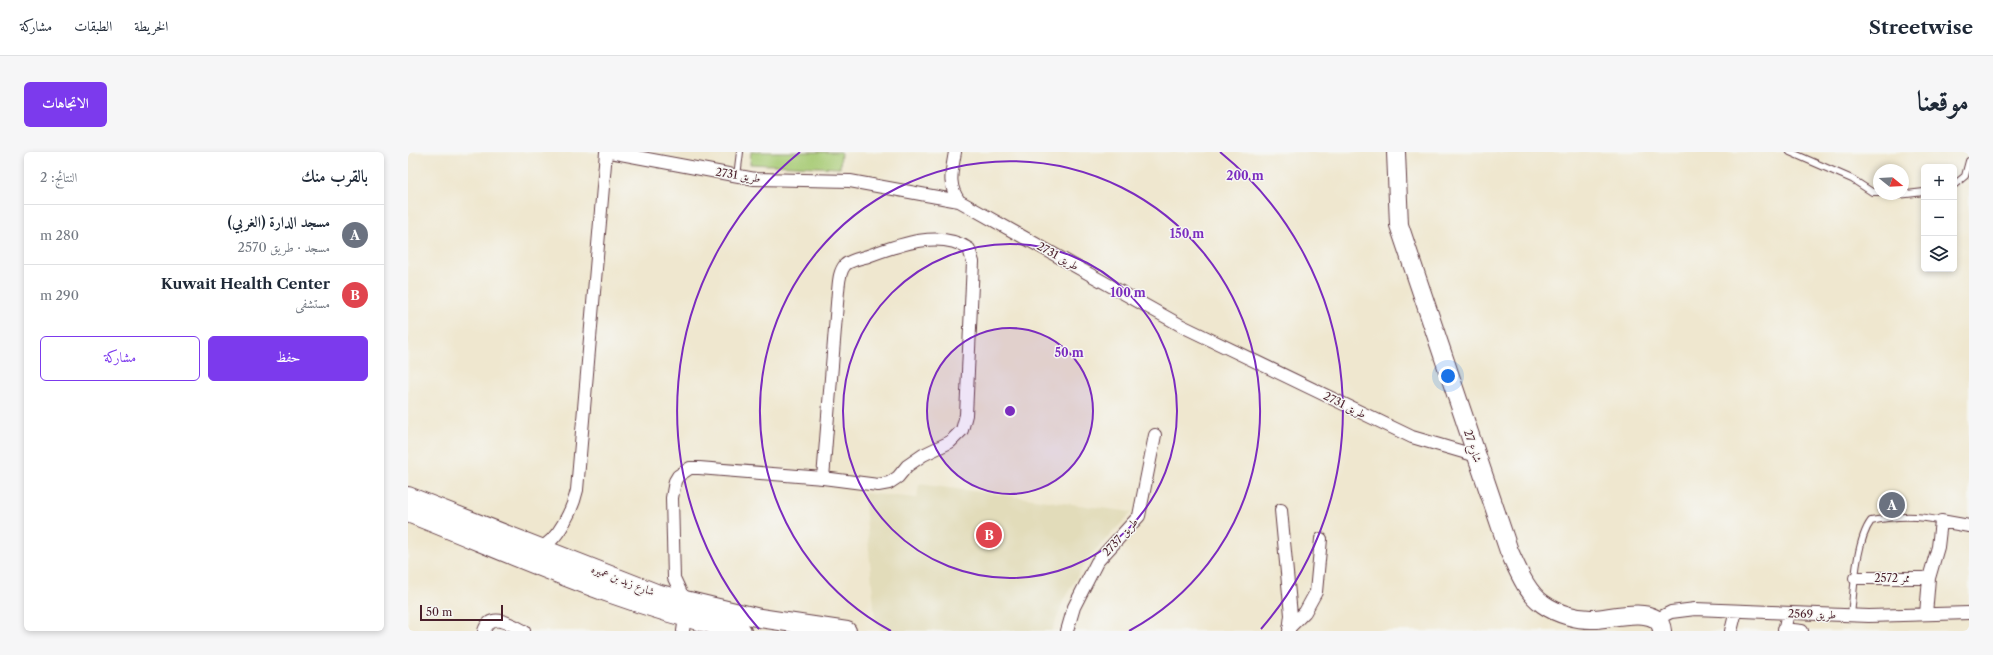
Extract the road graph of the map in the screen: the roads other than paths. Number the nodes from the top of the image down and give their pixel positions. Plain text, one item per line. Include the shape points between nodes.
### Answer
1 (606, 152) edge
2 (610, 152) edge
3 (740, 152) edge
4 (955, 152) edge
5 (1396, 152) edge
6 (1790, 152) edge
7 (1969, 160) edge
8 (737, 176) junction
9 (1957, 183) edge
10 (1873, 192) edge
11 (1921, 192) edge
12 (1909, 194) edge
13 (959, 201) junction
14 (1155, 435) dead end
15 (1477, 456) junction
16 (822, 478) junction
17 (408, 496) edge
18 (1281, 510) dead end
19 (408, 513) edge
20 (1941, 521) junction
21 (1969, 526) edge
22 (558, 531) junction
23 (1321, 539) dead end
24 (539, 548) junction
25 (566, 558) junction
26 (674, 578) junction
27 (1855, 578) junction
28 (1929, 578) junction
29 (656, 593) junction
30 (1736, 611) junction
31 (1788, 613) junction
32 (1969, 613) edge
33 (1926, 614) junction
34 (1851, 615) junction
35 (686, 617) edge
36 (1660, 625) edge
37 (486, 627) edge
38 (1289, 629) edge
39 (1784, 630) edge
40 (524, 631) edge
41 (742, 631) edge
42 (847, 631) edge
43 (1067, 631) edge
44 (1731, 631) edge
45 (1802, 631) edge

1 - 22 street via 577,490 573,504
2 - 8 street, طريق 2731
3 - 8 lane
4 - 13 street via 951,184
5 - 15 street, شارع 27 via 1399,224
6 - 10 lane via 1852,179
7 - 9 lane via 1965,176
8 - 13 street, طريق 2731 via 755,179 850,181
11 - 12 lane
13 - 15 street, طريق 2731 via 1182,326 1412,437
14 - 43 street, طريق 2737 via 1139,516 1097,562 1074,607
15 - 36 street, شارع 27 via 1509,551 1527,588 1543,604 1574,617 1595,619 1646,615
16 - 16 street via 878,485 889,483 912,462 950,442 962,430 966,415 973,262 969,249 965,246 942,240 922,240 897,245 848,263 842,270
16 - 26 street via 699,468 690,468 682,472 675,480 672,498
17 - 24 street, شارع زيد بن عميره
18 - 38 street via 1291,615
19 - 35 street, شارع زيد بن عميره via 585,583
20 - 21 street
20 - 27 lane via 1902,516 1871,521 1864,530
20 - 28 street via 1938,547
22 - 24 street via 551,542
22 - 25 street
23 - 38 street via 1316,592 1305,612
24 - 25 street, شارع زيد بن عميره
25 - 29 street, شارع زيد بن عميره
26 - 29 street via 662,591
26 - 35 street via 681,593
27 - 28 street, ممر 2572
27 - 34 lane
28 - 33 street
29 - 35 street, شارع زيد بن عميره
30 - 31 street, طريق 2569
30 - 36 street, طريق 2569 via 1679,610
30 - 44 street
31 - 34 street, طريق 2569
31 - 39 street
32 - 33 street, طريق 2569
33 - 34 street, طريق 2569
35 - 41 street, شارع زيد بن عميره
35 - 42 street, شارع زيد بن عميره via 760,618
37 - 40 street via 495,620 506,622
39 - 45 street

